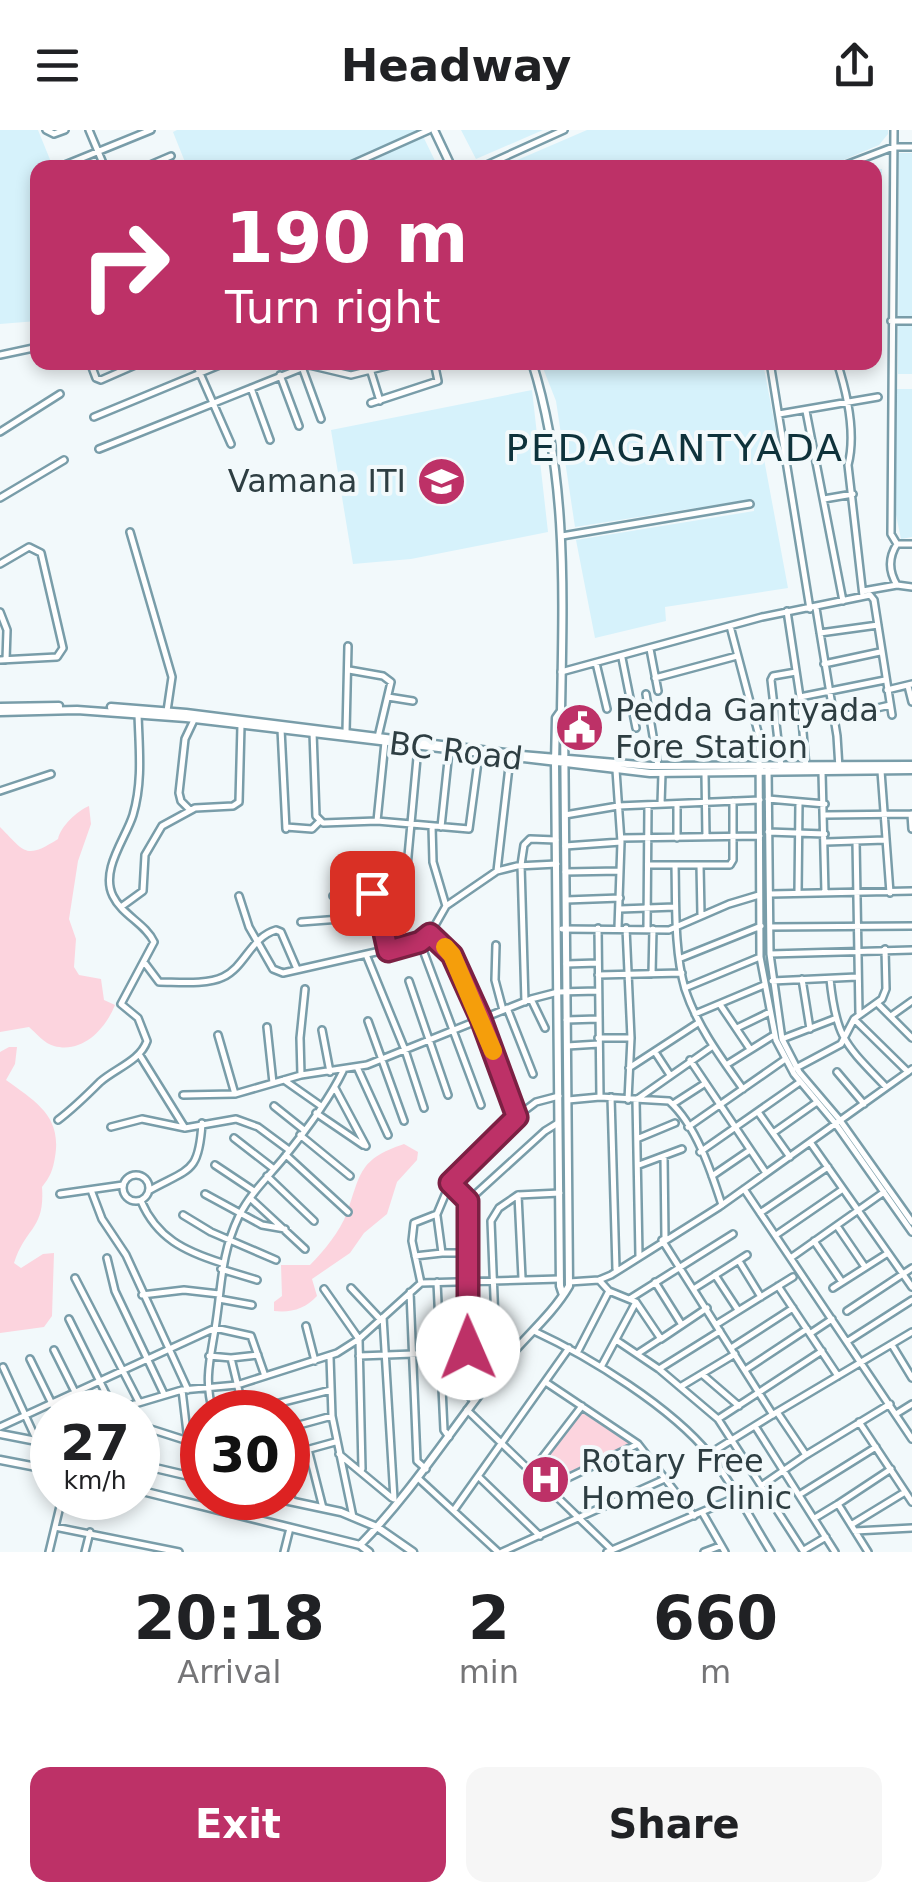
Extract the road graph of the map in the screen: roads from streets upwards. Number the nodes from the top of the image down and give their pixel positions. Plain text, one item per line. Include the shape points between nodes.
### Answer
1 (46, 130) edge
2 (65, 130) edge
3 (89, 130) edge
4 (151, 130) edge
5 (431, 130) edge
6 (894, 130) edge
7 (560, 131) edge
8 (893, 147) junction
9 (912, 147) edge
10 (98, 150) junction
11 (171, 156) dead end
12 (74, 160) edge
13 (102, 160) edge
14 (161, 160) edge
15 (362, 160) edge
16 (448, 160) edge
17 (497, 160) edge
18 (859, 160) edge
19 (912, 321) edge
20 (891, 322) junction
21 (30, 349) edge
22 (0, 355) edge
23 (93, 370) edge
24 (118, 370) edge
25 (197, 370) edge
26 (208, 370) edge
27 (293, 370) edge
28 (307, 370) edge
29 (327, 370) edge
30 (377, 370) edge
31 (436, 370) edge
32 (534, 370) edge
33 (771, 370) edge
34 (839, 370) edge
35 (371, 372) junction
36 (199, 374) junction
37 (280, 375) junction
38 (251, 388) junction
39 (60, 394) dead end
40 (878, 397) dead end
41 (380, 401) junction
42 (846, 402) junction
43 (212, 404) junction
44 (370, 404) dead end
45 (806, 411) junction
46 (779, 414) junction
47 (94, 418) dead end
48 (321, 419) dead end
49 (299, 426) dead end
50 (0, 430) edge
51 (270, 440) dead end
52 (231, 444) dead end
53 (99, 449) dead end
54 (64, 460) dead end
55 (853, 494) junction
56 (0, 498) edge
57 (824, 499) junction
58 (750, 504) dead end
59 (130, 532) dead end
60 (562, 536) junction
61 (897, 544) junction
62 (912, 544) edge
63 (0, 564) edge
64 (898, 585) junction
65 (912, 587) edge
66 (863, 593) junction
67 (843, 601) junction
68 (813, 608) junction
69 (787, 611) junction
70 (0, 612) edge
71 (730, 626) junction
72 (878, 626) junction
73 (820, 633) junction
74 (348, 646) dead end
75 (650, 649) junction
76 (881, 652) junction
77 (622, 656) junction
78 (738, 656) junction
79 (3, 660) edge
80 (596, 663) junction
81 (824, 664) junction
82 (348, 670) junction
83 (561, 672) junction
84 (796, 672) junction
85 (655, 678) junction
86 (885, 680) junction
87 (910, 685) edge
88 (658, 690) dead end
89 (887, 690) junction
90 (829, 691) junction
91 (646, 694) dead end
92 (800, 696) junction
93 (388, 697) junction
94 (414, 700) dead end
95 (912, 702) edge
96 (890, 705) junction
97 (608, 709) dead end
98 (0, 710) edge
99 (168, 711) junction
100 (138, 712) junction
101 (892, 715) dead end
102 (834, 718) junction
103 (195, 719) junction
104 (241, 723) junction
105 (281, 728) junction
106 (636, 728) dead end
107 (316, 731) junction
108 (346, 732) junction
109 (382, 739) junction
110 (418, 747) junction
111 (449, 750) junction
112 (479, 754) junction
113 (510, 758) junction
114 (559, 760) junction
115 (780, 767) junction
116 (806, 767) junction
117 (912, 768) edge
118 (660, 769) junction
119 (616, 770) junction
120 (839, 770) junction
121 (764, 771) junction
122 (880, 771) junction
123 (822, 772) junction
124 (52, 774) dead end
125 (705, 774) junction
126 (0, 791) edge
127 (764, 800) junction
128 (732, 801) junction
129 (799, 802) junction
130 (648, 804) junction
131 (661, 804) junction
132 (677, 804) junction
133 (706, 804) junction
134 (825, 804) junction
135 (618, 806) junction
136 (190, 810) junction
137 (884, 813) junction
138 (911, 814) edge
139 (565, 815) junction
140 (826, 815) junction
141 (377, 821) junction
142 (319, 822) junction
143 (411, 823) junction
144 (432, 826) junction
145 (441, 827) junction
146 (912, 829) edge
147 (769, 832) junction
148 (760, 833) junction
149 (798, 834) junction
150 (826, 834) junction
151 (706, 836) junction
152 (733, 836) junction
153 (650, 838) junction
154 (677, 838) junction
155 (556, 840) junction
156 (621, 840) junction
157 (885, 840) junction
158 (856, 841) junction
159 (826, 842) junction
160 (564, 846) junction
161 (557, 864) junction
162 (522, 865) junction
163 (650, 865) junction
164 (675, 865) junction
165 (700, 865) junction
166 (497, 871) junction
167 (620, 871) junction
168 (565, 872) junction
169 (912, 891) edge
170 (798, 893) junction
171 (825, 893) junction
172 (890, 893) junction
173 (770, 894) junction
174 (858, 894) junction
175 (760, 895) junction
176 (238, 896) dead end
177 (333, 896) dead end
178 (376, 898) junction
179 (620, 898) junction
180 (566, 900) junction
181 (446, 906) junction
182 (122, 907) junction
183 (675, 907) junction
184 (648, 908) junction
185 (620, 909) junction
186 (380, 916) junction
187 (701, 916) junction
188 (301, 922) dead end
189 (760, 926) junction
190 (769, 926) junction
191 (856, 926) junction
192 (912, 926) edge
193 (598, 928) junction
194 (622, 928) junction
195 (650, 928) junction
196 (677, 928) junction
197 (562, 929) junction
198 (430, 934) junction
199 (257, 941) junction
200 (420, 942) junction
201 (496, 945) dead end
202 (885, 949) junction
203 (856, 950) junction
204 (912, 950) edge
205 (388, 951) junction
206 (770, 954) junction
207 (367, 955) junction
208 (760, 957) junction
209 (681, 958) junction
210 (144, 962) junction
211 (598, 963) junction
212 (566, 964) junction
213 (297, 968) junction
214 (627, 974) junction
215 (652, 974) junction
216 (682, 974) junction
217 (598, 975) junction
218 (857, 977) junction
219 (830, 979) junction
220 (802, 980) junction
221 (409, 981) dead end
222 (772, 981) junction
223 (764, 985) junction
224 (304, 988) dead end
225 (685, 988) junction
226 (598, 990) junction
227 (562, 992) junction
228 (528, 1000) junction
229 (912, 1000) edge
230 (876, 1002) junction
231 (720, 1005) junction
232 (506, 1009) junction
233 (770, 1012) junction
234 (695, 1014) junction
235 (857, 1016) junction
236 (891, 1016) junction
237 (481, 1019) junction
238 (598, 1019) junction
239 (834, 1019) junction
240 (368, 1020) dead end
241 (566, 1020) junction
242 (699, 1023) junction
243 (266, 1027) dead end
244 (545, 1028) dead end
245 (737, 1028) junction
246 (810, 1028) junction
247 (455, 1029) junction
248 (322, 1030) dead end
249 (775, 1034) junction
250 (218, 1035) dead end
251 (911, 1036) edge
252 (630, 1038) junction
253 (782, 1039) junction
254 (430, 1040) junction
255 (598, 1041) junction
256 (843, 1042) junction
257 (567, 1046) junction
258 (714, 1046) junction
259 (750, 1049) junction
260 (405, 1050) junction
261 (655, 1052) junction
262 (139, 1054) junction
263 (381, 1060) junction
264 (690, 1060) junction
265 (785, 1060) junction
266 (726, 1065) junction
267 (357, 1067) junction
268 (630, 1068) junction
269 (796, 1068) junction
270 (344, 1071) junction
271 (910, 1071) edge
272 (330, 1072) junction
273 (837, 1072) dead end
274 (533, 1074) dead end
275 (670, 1074) junction
276 (302, 1075) junction
277 (284, 1080) junction
278 (800, 1082) junction
279 (273, 1083) junction
280 (704, 1084) junction
281 (335, 1088) junction
282 (886, 1088) junction
283 (743, 1089) junction
284 (235, 1094) junction
285 (183, 1095) dead end
286 (448, 1095) dead end
287 (559, 1096) junction
288 (600, 1097) junction
289 (611, 1097) junction
290 (568, 1100) junction
291 (632, 1100) junction
292 (817, 1102) junction
293 (481, 1104) dead end
294 (673, 1104) junction
295 (864, 1104) junction
296 (274, 1106) dead end
297 (322, 1106) junction
298 (718, 1106) junction
299 (424, 1108) dead end
300 (758, 1112) junction
301 (316, 1114) junction
302 (517, 1117) junction
303 (58, 1120) dead end
304 (404, 1121) dead end
305 (837, 1121) junction
306 (558, 1123) junction
307 (675, 1123) dead end
308 (202, 1124) junction
309 (111, 1127) dead end
310 (688, 1127) junction
311 (185, 1128) junction
312 (734, 1129) junction
313 (302, 1132) junction
314 (774, 1133) junction
315 (388, 1135) dead end
316 (234, 1138) dead end
317 (638, 1138) junction
318 (810, 1141) junction
319 (682, 1149) dead end
320 (750, 1150) junction
321 (288, 1152) junction
322 (700, 1152) junction
323 (664, 1156) junction
324 (790, 1157) junction
325 (216, 1164) dead end
326 (639, 1165) junction
327 (828, 1167) junction
328 (274, 1169) junction
329 (766, 1173) junction
330 (268, 1176) junction
331 (350, 1176) dead end
332 (712, 1176) junction
333 (450, 1183) junction
334 (123, 1185) junction
335 (744, 1189) junction
336 (843, 1189) junction
337 (91, 1190) junction
338 (150, 1190) junction
339 (254, 1192) junction
340 (884, 1192) junction
341 (560, 1193) junction
342 (60, 1194) dead end
343 (205, 1194) dead end
344 (518, 1194) junction
345 (250, 1198) junction
346 (141, 1201) junction
347 (468, 1201) junction
348 (718, 1207) junction
349 (859, 1210) junction
350 (348, 1212) dead end
351 (760, 1213) junction
352 (240, 1214) junction
353 (437, 1214) junction
354 (183, 1215) dead end
355 (314, 1221) dead end
356 (912, 1222) edge
357 (837, 1226) junction
358 (285, 1230) junction
359 (912, 1232) edge
360 (733, 1234) dead end
361 (776, 1234) junction
362 (663, 1239) junction
363 (230, 1240) junction
364 (814, 1242) junction
365 (305, 1250) dead end
366 (442, 1252) junction
367 (467, 1252) junction
368 (888, 1252) junction
369 (747, 1255) dead end
370 (415, 1256) junction
371 (639, 1256) junction
372 (107, 1258) dead end
373 (276, 1260) dead end
374 (739, 1260) junction
375 (794, 1261) junction
376 (222, 1266) junction
377 (679, 1266) junction
378 (865, 1267) junction
379 (912, 1268) edge
380 (616, 1271) junction
381 (903, 1274) junction
382 (714, 1275) junction
383 (792, 1277) dead end
384 (75, 1278) dead end
385 (522, 1278) junction
386 (496, 1279) junction
387 (257, 1280) dead end
388 (466, 1280) junction
389 (564, 1280) junction
390 (599, 1280) junction
391 (437, 1281) junction
392 (655, 1282) junction
393 (842, 1282) junction
394 (421, 1283) junction
395 (778, 1286) junction
396 (912, 1287) edge
397 (352, 1288) dead end
398 (694, 1288) junction
399 (833, 1288) dead end
400 (324, 1290) dead end
401 (609, 1291) junction
402 (410, 1292) junction
403 (142, 1294) junction
404 (219, 1297) junction
405 (761, 1297) junction
406 (633, 1300) junction
407 (912, 1300) edge
408 (252, 1305) dead end
409 (707, 1308) junction
410 (793, 1308) junction
411 (738, 1310) junction
412 (848, 1311) dead end
413 (381, 1318) junction
414 (832, 1318) junction
415 (69, 1319) dead end
416 (682, 1325) junction
417 (306, 1326) dead end
418 (719, 1327) junction
419 (215, 1328) junction
420 (532, 1330) junction
421 (809, 1331) junction
422 (912, 1332) edge
423 (358, 1338) junction
424 (661, 1339) junction
425 (851, 1339) junction
426 (616, 1340) junction
427 (892, 1346) junction
428 (170, 1348) junction
429 (468, 1348) junction
430 (569, 1348) junction
431 (54, 1350) dead end
432 (440, 1350) junction
433 (733, 1351) junction
434 (822, 1351) junction
435 (576, 1353) junction
436 (412, 1354) junction
437 (638, 1354) junction
438 (209, 1356) junction
439 (258, 1356) junction
440 (330, 1356) junction
441 (359, 1356) junction
442 (385, 1356) junction
443 (231, 1358) junction
444 (30, 1359) dead end
445 (146, 1359) junction
446 (315, 1361) junction
447 (863, 1362) junction
448 (909, 1366) edge
449 (3, 1367) dead end
450 (600, 1367) junction
451 (123, 1370) junction
452 (659, 1370) junction
453 (745, 1370) junction
454 (497, 1372) junction
455 (702, 1374) junction
456 (265, 1376) junction
457 (838, 1376) junction
458 (912, 1378) edge
459 (99, 1380) junction
460 (547, 1383) junction
461 (237, 1385) junction
462 (680, 1387) junction
463 (206, 1388) junction
464 (46, 1390) edge
465 (74, 1390) edge
466 (79, 1390) edge
467 (103, 1390) edge
468 (133, 1390) edge
469 (185, 1390) joint
470 (238, 1390) edge
471 (331, 1390) junction
472 (180, 1391) edge
473 (759, 1392) junction
474 (164, 1394) junction
475 (160, 1395) edge
476 (310, 1395) edge
477 (474, 1401) junction
478 (890, 1404) junction
479 (912, 1404) edge
480 (582, 1406) junction
481 (738, 1406) junction
482 (468, 1410) junction
483 (30, 1413) edge
484 (775, 1414) junction
485 (896, 1414) junction
486 (26, 1415) junction
487 (332, 1416) junction
488 (718, 1419) junction
489 (310, 1422) edge
490 (859, 1422) junction
491 (30, 1424) edge
492 (755, 1426) junction
493 (0, 1428) edge
494 (30, 1438) edge
495 (449, 1438) junction
496 (912, 1439) edge
497 (732, 1440) junction
498 (336, 1442) junction
499 (503, 1444) junction
500 (638, 1444) junction
501 (876, 1447) junction
502 (310, 1448) edge
503 (337, 1452) junction
504 (709, 1454) junction
505 (806, 1455) junction
506 (310, 1457) edge
507 (0, 1460) edge
508 (30, 1466) edge
509 (426, 1469) junction
510 (890, 1469) junction
511 (362, 1470) junction
512 (784, 1470) junction
513 (532, 1471) junction
514 (479, 1477) junction
515 (667, 1478) junction
516 (419, 1479) junction
517 (762, 1486) junction
518 (549, 1487) junction
519 (905, 1492) junction
520 (799, 1495) junction
521 (160, 1496) edge
522 (737, 1497) junction
523 (396, 1501) junction
524 (912, 1502) edge
525 (838, 1504) junction
526 (310, 1505) edge
527 (323, 1508) junction
528 (454, 1510) junction
529 (702, 1512) junction
530 (352, 1516) junction
531 (694, 1516) junction
532 (581, 1518) junction
533 (814, 1519) junction
534 (57, 1520) edge
535 (55, 1527) junction
536 (378, 1527) junction
537 (290, 1528) junction
538 (853, 1528) junction
539 (912, 1528) edge
540 (90, 1532) junction
541 (540, 1536) junction
542 (826, 1537) junction
543 (126, 1540) junction
544 (357, 1549) edge
545 (724, 1549) edge
546 (162, 1550) edge
547 (614, 1551) edge
548 (50, 1552) edge
549 (85, 1552) edge
550 (123, 1552) edge
551 (179, 1552) edge
552 (284, 1552) edge
553 (369, 1552) edge
554 (413, 1552) edge
555 (500, 1552) edge
556 (704, 1552) edge
557 (772, 1552) edge
558 (803, 1552) edge
559 (836, 1552) edge
560 (868, 1552) edge

1 - 2 street
3 - 10 street
4 - 10 street
5 - 15 street
5 - 16 street
6 - 8 street
7 - 17 street
8 - 9 street
8 - 18 street
8 - 20 street
10 - 12 street
10 - 13 street
11 - 14 street
19 - 20 street
20 - 61 street via 891,534
21 - 22 street
23 - 24 street via 101,380
25 - 36 street
26 - 36 street
27 - 37 street
28 - 48 street
29 - 35 street
30 - 35 street
31 - 41 street via 438,381
32 - 60 street via 556,466
33 - 46 street
34 - 42 street
35 - 41 street
36 - 43 street
36 - 47 street
37 - 38 street
37 - 49 street
38 - 43 street
38 - 51 street
39 - 50 street
40 - 42 street
41 - 44 street
42 - 45 street
42 - 55 street
43 - 52 street
43 - 53 street
45 - 46 street
45 - 57 street
46 - 68 street
54 - 56 street
55 - 57 street
55 - 66 street
57 - 67 street
58 - 60 street
59 - 99 street via 172,678
60 - 83 street
61 - 62 street
61 - 64 street via 890,559
63 - 79 street via 29,547 41,553 63,648 57,656
64 - 65 street
64 - 66 street
66 - 67 street
66 - 72 street via 874,600
67 - 68 street
68 - 69 street
68 - 73 street
69 - 71 street
69 - 84 street
70 - 79 street via 7,630
71 - 75 street
71 - 78 street
72 - 73 street
72 - 76 street
73 - 81 street
74 - 82 street
75 - 77 street
75 - 85 street
76 - 81 street
76 - 86 street
77 - 80 street
77 - 106 street
78 - 85 street
78 - 121 street
80 - 83 street
80 - 97 street
81 - 90 street
82 - 93 street via 388,678
82 - 108 street
83 - 114 street
84 - 92 street
84 - 115 street via 771,680
85 - 88 street
86 - 89 street
86 - 90 street
87 - 89 street
87 - 95 street
89 - 96 street
90 - 92 street
90 - 102 street
91 - 118 street
92 - 116 street
93 - 94 street
93 - 109 street
96 - 101 street
96 - 102 street
98 - 100 street, BC Road
99 - 100 street, BC Road
99 - 104 street, BC Road
100 - 103 street, BC Road
100 - 182 street via 140,785 110,884
102 - 120 street
103 - 104 street, BC Road
103 - 136 street via 180,779 180,802
104 - 105 street, BC Road
104 - 107 street, BC Road
104 - 136 street via 238,802
105 - 107 street, BC Road
105 - 142 street via 286,828 312,829
107 - 108 street, BC Road
107 - 109 street, BC Road
107 - 142 street
108 - 109 street, BC Road
109 - 110 street, BC Road
109 - 114 street, BC Road
109 - 141 street
110 - 111 street, BC Road
110 - 143 street
111 - 112 street, BC Road
111 - 145 street
112 - 113 street, BC Road
112 - 145 street via 471,827
113 - 114 street, BC Road
113 - 166 street
114 - 118 street
114 - 119 street, BC Road
114 - 139 street
114 - 155 street
115 - 116 street
115 - 121 street
116 - 120 street
117 - 120 street
117 - 122 street, BC Road
118 - 119 street, BC Road
118 - 121 street
118 - 125 street, BC Road
118 - 131 street
119 - 135 street
120 - 122 street, BC Road
120 - 123 street, BC Road
121 - 123 street, BC Road
121 - 125 street, BC Road
121 - 127 street
122 - 137 street
123 - 134 street
124 - 126 street
125 - 133 street
127 - 128 street
127 - 129 street
127 - 147 street
127 - 148 street
128 - 133 street
128 - 152 street
129 - 134 street
129 - 149 street
130 - 131 street
130 - 135 street
130 - 153 street
131 - 132 street
132 - 133 street
132 - 154 street
133 - 151 street
134 - 140 street
135 - 139 street
135 - 156 street
136 - 182 street via 162,826 146,850 143,891
137 - 138 street
137 - 140 street
137 - 157 street
138 - 146 street
139 - 160 street
140 - 150 street
141 - 142 street
141 - 143 street
143 - 144 street
143 - 178 street via 406,878
144 - 145 street
144 - 181 street via 432,862
147 - 148 street
147 - 149 street
147 - 173 street
148 - 152 street
148 - 175 street
149 - 150 street
149 - 170 street
150 - 159 street
151 - 152 street
151 - 154 street
152 - 165 street via 730,865
153 - 154 street
153 - 156 street
153 - 163 street
155 - 161 street
155 - 162 street via 527,841
156 - 160 street
156 - 167 street
157 - 158 street
157 - 172 street
158 - 159 street
158 - 174 street
159 - 171 street
160 - 168 street
161 - 162 street
161 - 197 street
162 - 166 street
162 - 228 street
163 - 164 street
163 - 184 street
164 - 165 street
164 - 183 street
165 - 187 street
166 - 181 street
167 - 168 street
167 - 179 street
168 - 180 street
169 - 172 street
170 - 171 street
170 - 173 street
171 - 174 street
172 - 174 street
173 - 175 street
173 - 190 street
174 - 191 street
175 - 187 street
175 - 189 street
176 - 199 street
177 - 178 street
178 - 186 street
179 - 180 street
179 - 185 street
180 - 197 street
181 - 198 street
182 - 210 street via 152,936
183 - 184 street
183 - 196 street
184 - 185 street
184 - 195 street
185 - 194 street
186 - 188 street
186 - 205 street
187 - 196 street
189 - 208 street
189 - 209 street
190 - 191 street
190 - 206 street
191 - 192 street
191 - 203 street
193 - 194 street
193 - 197 street
193 - 211 street
194 - 195 street
194 - 214 street
195 - 196 street
195 - 215 street
196 - 209 street
197 - 212 street
197 - 227 street
198 - 200 street
198 - 237 street via 452,955
199 - 210 street via 219,978 159,982
199 - 213 street via 276,972
199 - 213 street via 279,930
200 - 205 street
200 - 247 street
201 - 232 street via 495,980
202 - 203 street
202 - 204 street
202 - 230 street via 886,994
203 - 206 street
203 - 218 street
205 - 207 street
206 - 222 street
207 - 213 street
207 - 260 street
208 - 223 street
208 - 225 street
209 - 216 street
210 - 262 street via 121,1004 145,1030 148,1041
211 - 212 street
211 - 217 street
212 - 227 street
214 - 215 street
214 - 217 street
214 - 252 street
215 - 216 street
216 - 225 street
217 - 226 street
218 - 219 street
218 - 235 street
219 - 220 street
219 - 239 street
220 - 222 street
220 - 246 street
221 - 254 street
222 - 253 street
223 - 231 street
223 - 233 street
224 - 276 street
225 - 234 street
226 - 227 street
226 - 238 street
227 - 228 street
227 - 241 street
227 - 287 street
228 - 232 street
228 - 244 street
229 - 236 street
230 - 235 street
230 - 236 street
231 - 234 street
231 - 245 street
232 - 237 street
232 - 274 street
233 - 245 street
233 - 249 street
234 - 242 street
235 - 256 street
235 - 271 street
236 - 251 street
237 - 247 street
237 - 302 street
238 - 241 street
238 - 255 street
239 - 246 street
239 - 256 street
240 - 263 street
241 - 257 street
242 - 258 street
242 - 261 street
243 - 279 street
245 - 259 street
246 - 253 street
247 - 254 street
247 - 293 street
248 - 272 street
249 - 259 street
249 - 265 street
250 - 284 street
252 - 255 street
252 - 268 street
253 - 269 street
254 - 260 street
254 - 286 street
255 - 257 street
255 - 288 street
256 - 269 street
256 - 282 street
257 - 290 street
258 - 264 street
258 - 266 street
259 - 266 street
260 - 263 street
260 - 299 street
261 - 268 street
261 - 275 street
262 - 303 street
262 - 311 street
263 - 267 street
263 - 304 street
264 - 275 street
264 - 280 street
265 - 278 street
265 - 283 street
266 - 283 street
267 - 270 street
267 - 315 street
268 - 291 street
269 - 305 street
270 - 272 street
270 - 281 street
271 - 282 street
272 - 276 street
273 - 295 street
275 - 291 street
276 - 277 street
277 - 279 street
277 - 297 street
278 - 292 street
278 - 300 street
279 - 284 street
280 - 294 street
280 - 298 street
281 - 297 street
281 - 301 street via 366,1146
282 - 295 street
283 - 298 street
284 - 285 street
287 - 302 street
287 - 306 street
288 - 289 street
288 - 290 street
289 - 291 street
289 - 380 street
290 - 389 street
291 - 294 street
291 - 317 street
292 - 305 street
292 - 314 street
294 - 310 street
295 - 305 street
296 - 313 street
297 - 301 street
298 - 310 street
298 - 312 street
300 - 312 street
300 - 314 street
301 - 313 street
302 - 333 street
305 - 318 street
305 - 340 street
305 - 356 street
306 - 341 street
306 - 347 street
307 - 317 street
308 - 311 street
308 - 321 street via 236,1119
308 - 338 street via 195,1165
309 - 311 street via 142,1119
310 - 322 street
312 - 320 street
312 - 322 street
313 - 321 street
313 - 331 street
314 - 324 street
316 - 328 street
317 - 326 street
318 - 324 street
318 - 327 street
319 - 323 street
320 - 329 street
320 - 332 street
321 - 328 street
321 - 350 street
322 - 332 street
323 - 326 street
323 - 362 street
324 - 329 street
325 - 339 street
326 - 371 street
327 - 336 street
327 - 351 street
328 - 330 street
329 - 335 street
330 - 339 street
330 - 355 street
332 - 348 street
333 - 347 street
333 - 353 street
334 - 337 street
334 - 338 street via 141,1176
334 - 346 street via 126,1197
335 - 348 street
335 - 351 street
336 - 349 street
336 - 361 street
337 - 342 street
337 - 403 street
338 - 346 street
339 - 345 street
340 - 349 street
340 - 359 street
341 - 344 street
341 - 389 street
343 - 352 street
344 - 385 street
344 - 386 street via 491,1221
345 - 352 street
345 - 358 street
346 - 376 street via 161,1234
347 - 367 street
348 - 362 street
349 - 357 street
349 - 368 street
351 - 361 street
352 - 358 street
352 - 363 street
353 - 366 street
353 - 370 street via 412,1227
354 - 363 street
357 - 364 street
357 - 378 street
358 - 365 street
360 - 377 street
361 - 375 street
362 - 371 street
362 - 377 street
363 - 373 street
363 - 376 street
364 - 375 street
364 - 393 street
366 - 367 street
366 - 370 street
367 - 388 street
368 - 378 street
368 - 381 street
369 - 374 street
370 - 394 street
371 - 380 street
372 - 445 street
374 - 382 street
374 - 405 street
375 - 414 street
376 - 387 street
376 - 404 street
377 - 392 street
377 - 398 street
378 - 393 street
379 - 381 street
380 - 390 street
381 - 396 street
381 - 412 street
382 - 398 street
382 - 411 street
383 - 395 street
384 - 451 street
385 - 386 street
385 - 389 street
386 - 388 street
386 - 454 street
388 - 391 street
388 - 429 street
389 - 390 street
389 - 420 street via 563,1296
390 - 401 street
391 - 394 street
391 - 432 street
392 - 406 street
392 - 416 street
393 - 399 street
394 - 402 street
395 - 405 street
395 - 410 street
397 - 413 street
398 - 409 street
400 - 423 street
401 - 406 street
401 - 435 street
402 - 413 street
402 - 436 street
403 - 404 street via 184,1290
403 - 428 street
404 - 408 street
404 - 419 street
405 - 411 street
406 - 424 street
406 - 426 street
407 - 425 street
409 - 416 street
409 - 418 street
410 - 421 street
410 - 433 street
411 - 418 street
413 - 423 street
413 - 442 street
414 - 421 street
414 - 425 street
415 - 459 street
416 - 424 street
417 - 446 street
418 - 433 street
418 - 452 street
419 - 428 street
419 - 438 street
419 - 439 street via 251,1336
420 - 430 street
420 - 454 street
421 - 434 street
421 - 453 street
422 - 427 street
423 - 440 street
423 - 441 street
424 - 437 street
425 - 447 street
426 - 437 street
426 - 450 street
427 - 447 street
427 - 448 street
428 - 445 street
428 - 469 street
429 - 432 street
429 - 477 street
430 - 435 street
430 - 460 street
431 - 465 street
432 - 436 street
432 - 495 street
433 - 453 street
433 - 455 street
434 - 457 street
434 - 473 street
435 - 450 street
436 - 442 street
436 - 509 street via 417,1462
437 - 452 street
438 - 443 street
438 - 463 street
439 - 443 street
439 - 456 street
440 - 446 street
440 - 471 street
441 - 442 street
441 - 511 street
442 - 523 street
443 - 461 street
444 - 464 street
445 - 451 street
445 - 474 street
446 - 456 street
447 - 457 street
447 - 478 street
448 - 458 street
449 - 486 street
450 - 504 street via 676,1421
451 - 459 street
451 - 468 street
452 - 462 street
453 - 473 street
454 - 477 street
455 - 462 street
455 - 481 street
456 - 461 street
457 - 484 street
459 - 466 street
459 - 467 street
460 - 480 street
460 - 499 street
461 - 463 street
461 - 470 street
462 - 488 street
463 - 469 street
471 - 476 street
471 - 487 street
472 - 474 street
473 - 481 street
473 - 484 street
474 - 475 street
477 - 482 street
478 - 485 street
478 - 490 street
479 - 485 street
480 - 500 street
480 - 513 street
481 - 488 street
482 - 495 street
482 - 499 street
483 - 486 street
484 - 492 street
484 - 505 street
485 - 496 street
486 - 491 street
486 - 493 street
487 - 489 street
487 - 498 street
488 - 497 street
490 - 501 street
490 - 505 street
492 - 497 street
492 - 512 street
493 - 494 street
495 - 509 street
497 - 504 street
497 - 517 street
498 - 502 street
498 - 503 street
499 - 513 street
499 - 514 street
500 - 515 street
500 - 518 street
501 - 510 street
501 - 520 street
503 - 511 street
503 - 530 street
504 - 522 street
505 - 512 street
506 - 527 street
507 - 508 street
509 - 516 street
510 - 519 street
510 - 525 street
511 - 523 street
512 - 517 street
512 - 520 street
513 - 518 street
514 - 528 street
514 - 541 street
515 - 531 street
515 - 532 street
516 - 523 street
516 - 528 street
517 - 558 street
518 - 532 street
519 - 524 street
519 - 538 street
520 - 533 street
521 - 537 street
522 - 529 street
522 - 557 street
523 - 536 street
525 - 533 street
525 - 538 street
526 - 527 street
527 - 530 street
528 - 555 street
529 - 531 street
529 - 545 street
530 - 536 street
531 - 547 street
532 - 541 street
532 - 547 street
533 - 542 street
534 - 535 street
535 - 540 street
535 - 548 street
536 - 544 street
536 - 554 street
537 - 544 street
537 - 552 street
538 - 539 street
538 - 560 street
540 - 543 street
540 - 549 street
541 - 555 street
542 - 558 street
542 - 559 street
543 - 546 street
543 - 550 street
544 - 553 street
545 - 556 street
546 - 551 street

